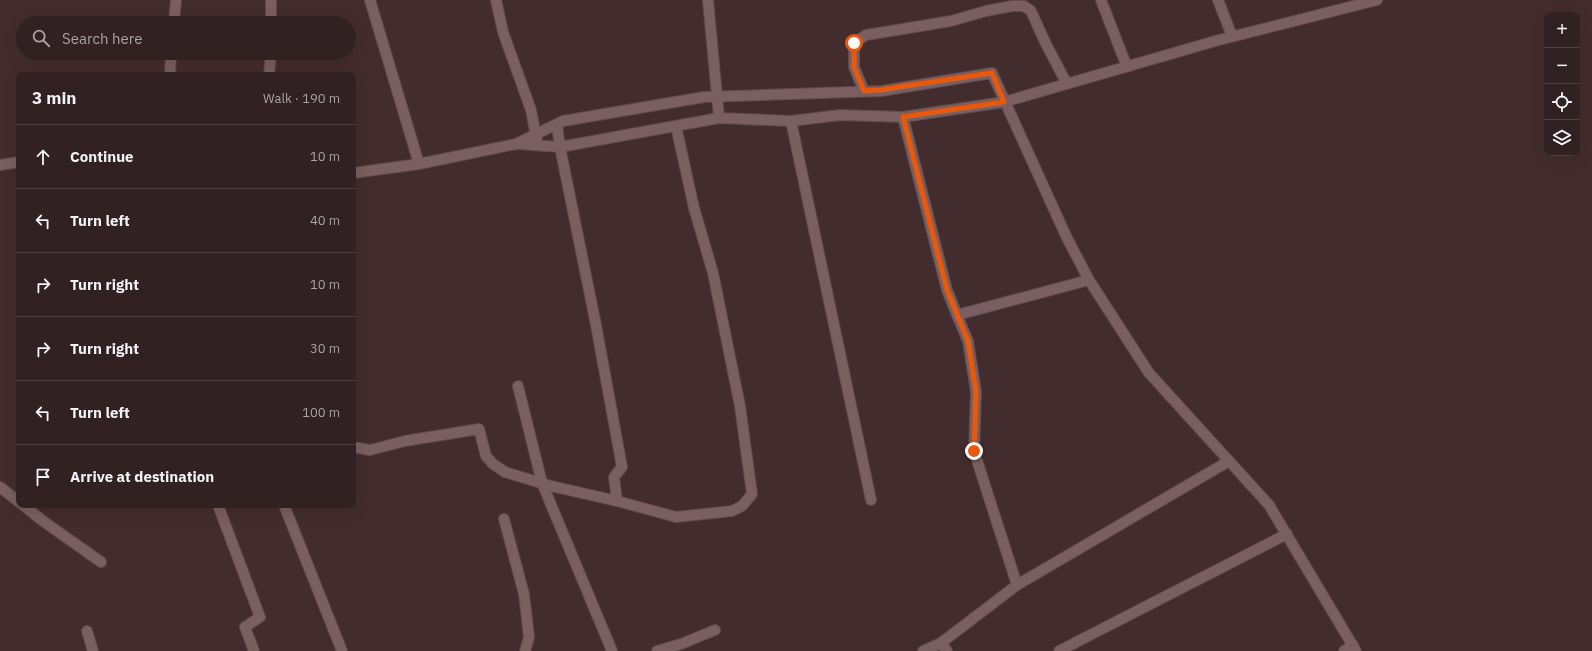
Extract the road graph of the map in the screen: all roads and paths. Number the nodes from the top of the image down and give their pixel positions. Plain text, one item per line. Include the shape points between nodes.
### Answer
1 (176, 0) edge
2 (271, 0) edge
3 (370, 0) edge
4 (496, 0) edge
5 (708, 0) edge
6 (1101, 0) edge
7 (1218, 0) edge
8 (1377, 0) edge
9 (1345, 4) edge
10 (175, 16) edge
11 (271, 16) edge
12 (1232, 36) junction
13 (171, 60) edge
14 (270, 60) edge
15 (1127, 67) junction
16 (170, 72) edge
17 (269, 72) edge
18 (1067, 84) junction
19 (864, 91) junction
20 (718, 97) junction
21 (1004, 102) junction
22 (903, 117) junction
23 (719, 118) junction
24 (791, 121) junction
25 (557, 125) junction
26 (676, 126) junction
27 (536, 140) junction
28 (560, 146) junction
29 (16, 162) edge
30 (419, 164) junction
31 (0, 165) edge
32 (356, 174) edge
33 (1089, 280) junction
34 (956, 315) junction
35 (518, 386) dead end
36 (356, 448) edge
37 (1229, 461) junction
38 (542, 483) junction
39 (0, 486) edge
40 (16, 499) edge
41 (871, 500) dead end
42 (617, 501) junction
43 (27, 508) edge
44 (219, 508) edge
45 (285, 508) edge
46 (504, 520) dead end
47 (1287, 534) junction
48 (101, 562) dead end
49 (1017, 585) junction
50 (87, 630) dead end
51 (715, 630) dead end
52 (941, 643) junction
53 (1351, 649) edge
54 (93, 651) edge
55 (254, 651) edge
56 (342, 651) edge
57 (525, 651) edge
58 (612, 651) edge
59 (657, 651) edge
60 (923, 651) edge
61 (947, 651) edge
62 (1059, 651) edge

1 - 10 street
2 - 11 street
3 - 30 street
4 - 27 street via 503,32 531,110
5 - 20 street
6 - 15 street
7 - 12 street
8 - 9 street
9 - 12 street
12 - 15 street
13 - 16 street
14 - 17 street
15 - 18 street
18 - 19 street via 1031,11 1024,6 1012,6 951,21 866,35 854,43 854,67
18 - 21 street
19 - 20 street
19 - 21 street via 992,73
20 - 23 street
20 - 25 street via 704,97 563,121
21 - 22 street
21 - 33 street
22 - 24 street via 840,115
22 - 34 street via 947,290
23 - 24 street
23 - 26 street
24 - 41 street
25 - 27 street
25 - 28 street
26 - 28 street
26 - 42 street via 694,208 713,273 739,398 752,494 742,506 732,511 676,517
27 - 28 street
27 - 30 street
28 - 42 street via 622,467 614,477
29 - 31 street
30 - 32 street
33 - 34 street
33 - 37 street via 1149,373
34 - 49 street via 968,341 976,392 974,451
35 - 38 street
36 - 38 street via 370,450 405,441 480,429 486,456 493,464 505,472
37 - 47 street via 1269,505
37 - 49 street
38 - 42 street
38 - 58 street
39 - 40 street
43 - 48 street
44 - 55 street via 260,617 245,627
45 - 56 street
46 - 57 street via 524,594 529,638
47 - 53 street
47 - 62 street
49 - 52 street
50 - 54 street
51 - 59 street
52 - 60 street
52 - 61 street

